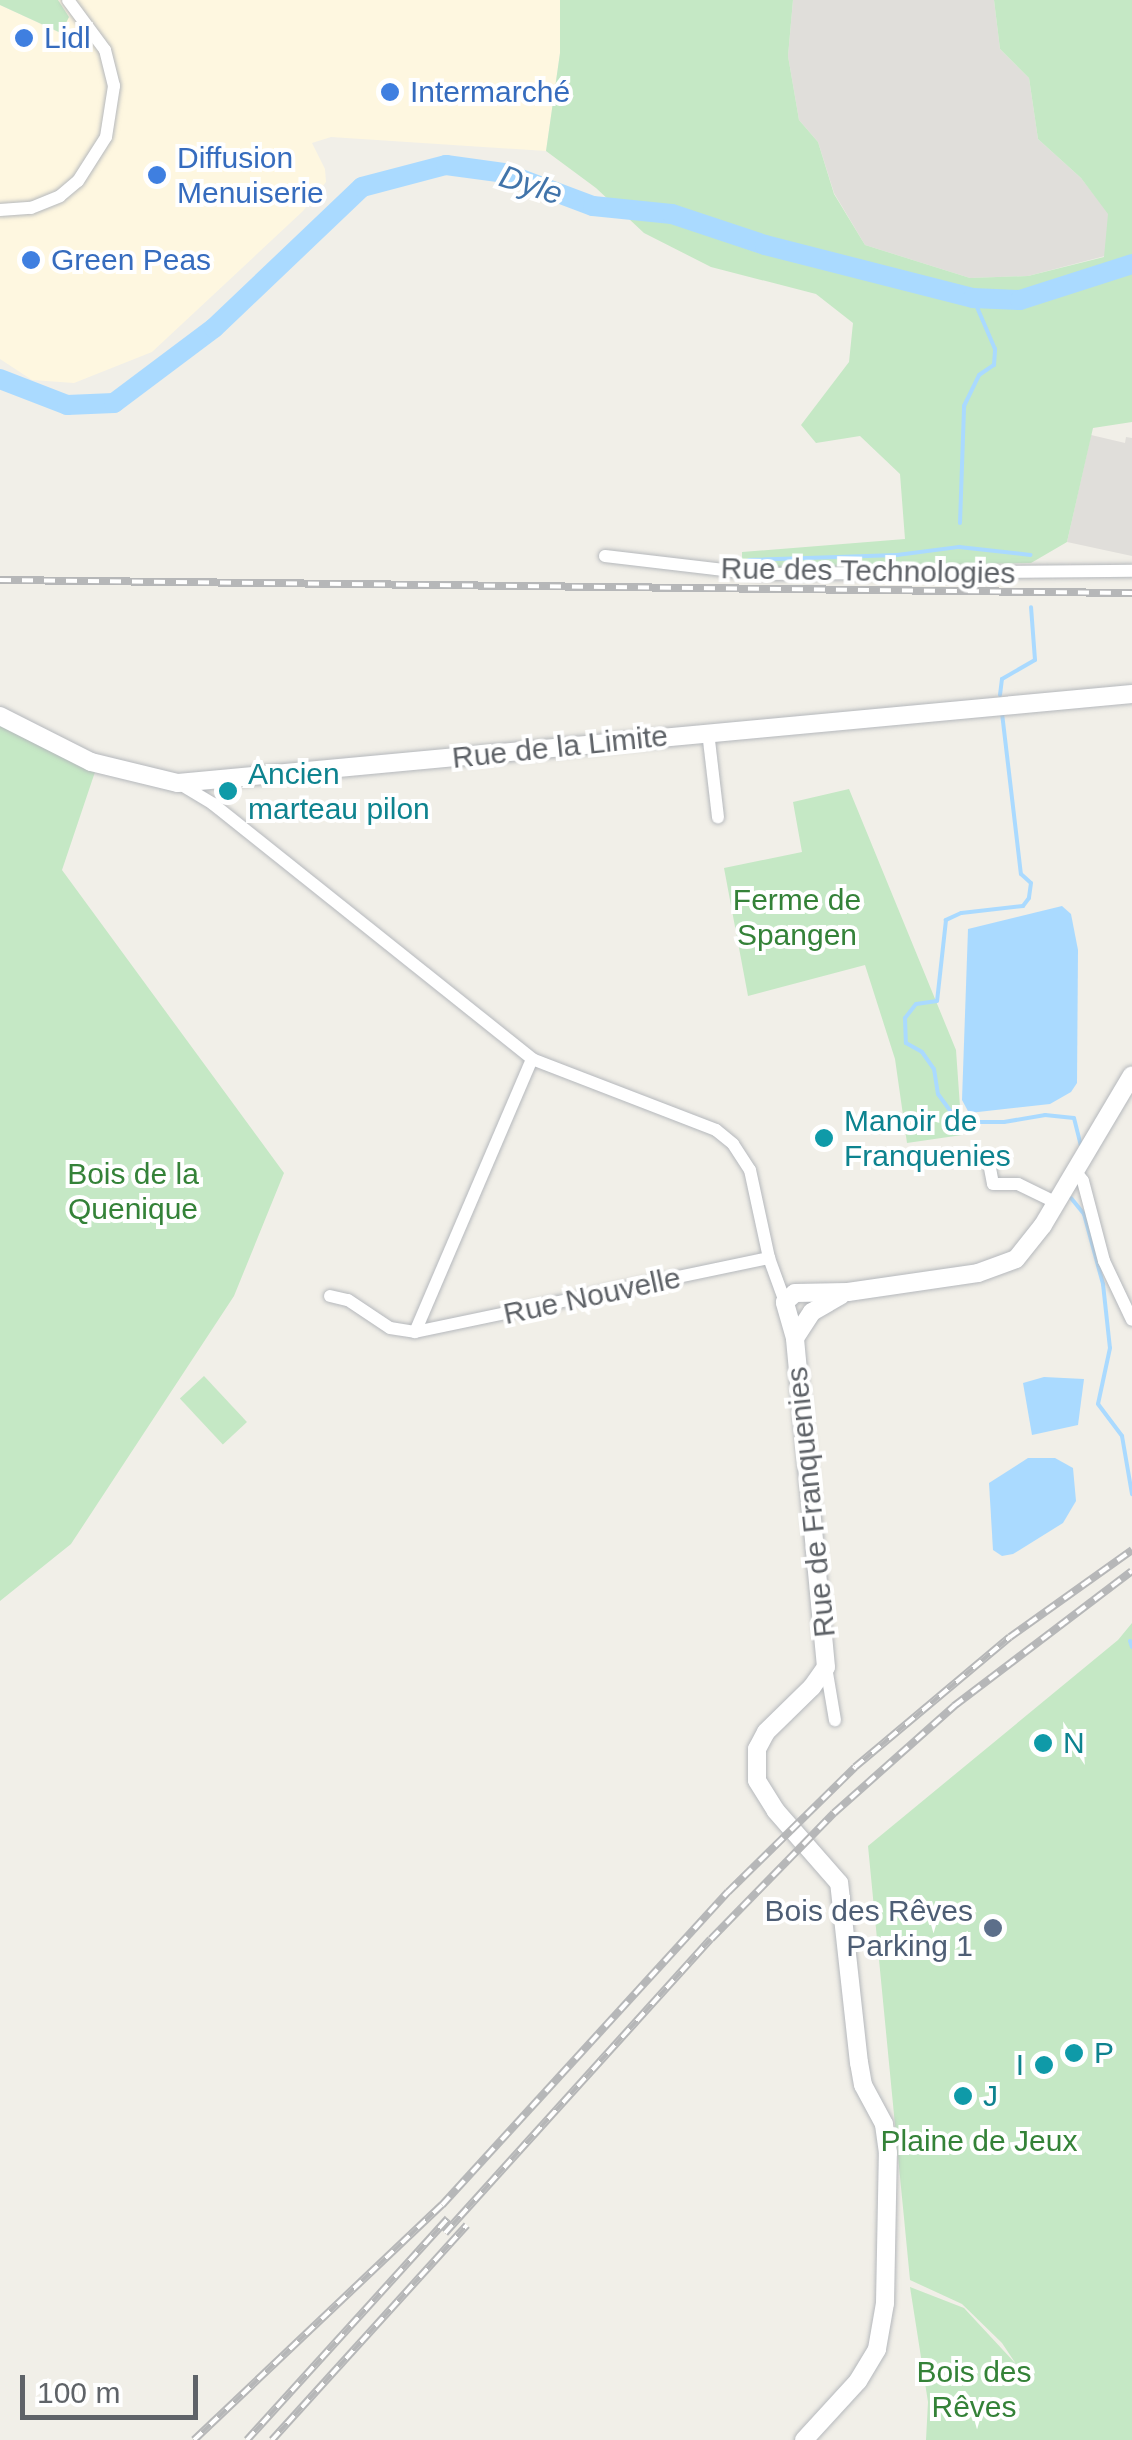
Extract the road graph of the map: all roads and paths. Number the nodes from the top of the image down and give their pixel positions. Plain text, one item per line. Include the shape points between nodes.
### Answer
1 (70, 2) edge
2 (0, 210) edge
3 (605, 556) dead end
4 (1132, 572) edge
5 (1132, 694) edge
6 (0, 716) edge
7 (708, 732) junction
8 (214, 780) junction
9 (178, 782) junction
10 (213, 804) junction
11 (718, 817) dead end
12 (532, 1059) junction
13 (1132, 1074) edge
14 (988, 1158) dead end
15 (1076, 1172) junction
16 (1056, 1203) junction
17 (768, 1258) junction
18 (330, 1296) dead end
19 (798, 1311) junction
20 (1132, 1320) edge
21 (414, 1332) junction
22 (826, 1667) junction
23 (836, 1720) dead end
24 (804, 2440) edge

1 - 2 street via 105,50 114,86 106,137 60,196
3 - 4 street, Rue des Technologies via 758,574
5 - 7 street, Rue de la Limite
6 - 9 street, Rue de la Limite via 91,762
7 - 8 street, Rue de la Limite
7 - 11 street
8 - 9 street, Rue de la Limite
8 - 10 street
9 - 10 street
10 - 12 street
12 - 17 street via 716,1130 733,1144 750,1170
12 - 21 street
13 - 15 street
14 - 16 street via 993,1184 1018,1184
15 - 16 street
15 - 20 street via 1104,1262
16 - 19 street via 1031,1244 998,1268 848,1292
17 - 19 street
17 - 21 street, Rue Nouvelle
18 - 21 street via 390,1328
19 - 22 street, Rue de Franquenies
22 - 23 street
22 - 24 street via 766,1732 756,1780 839,1883 863,2085 884,2124 887,2258 877,2348 858,2381

